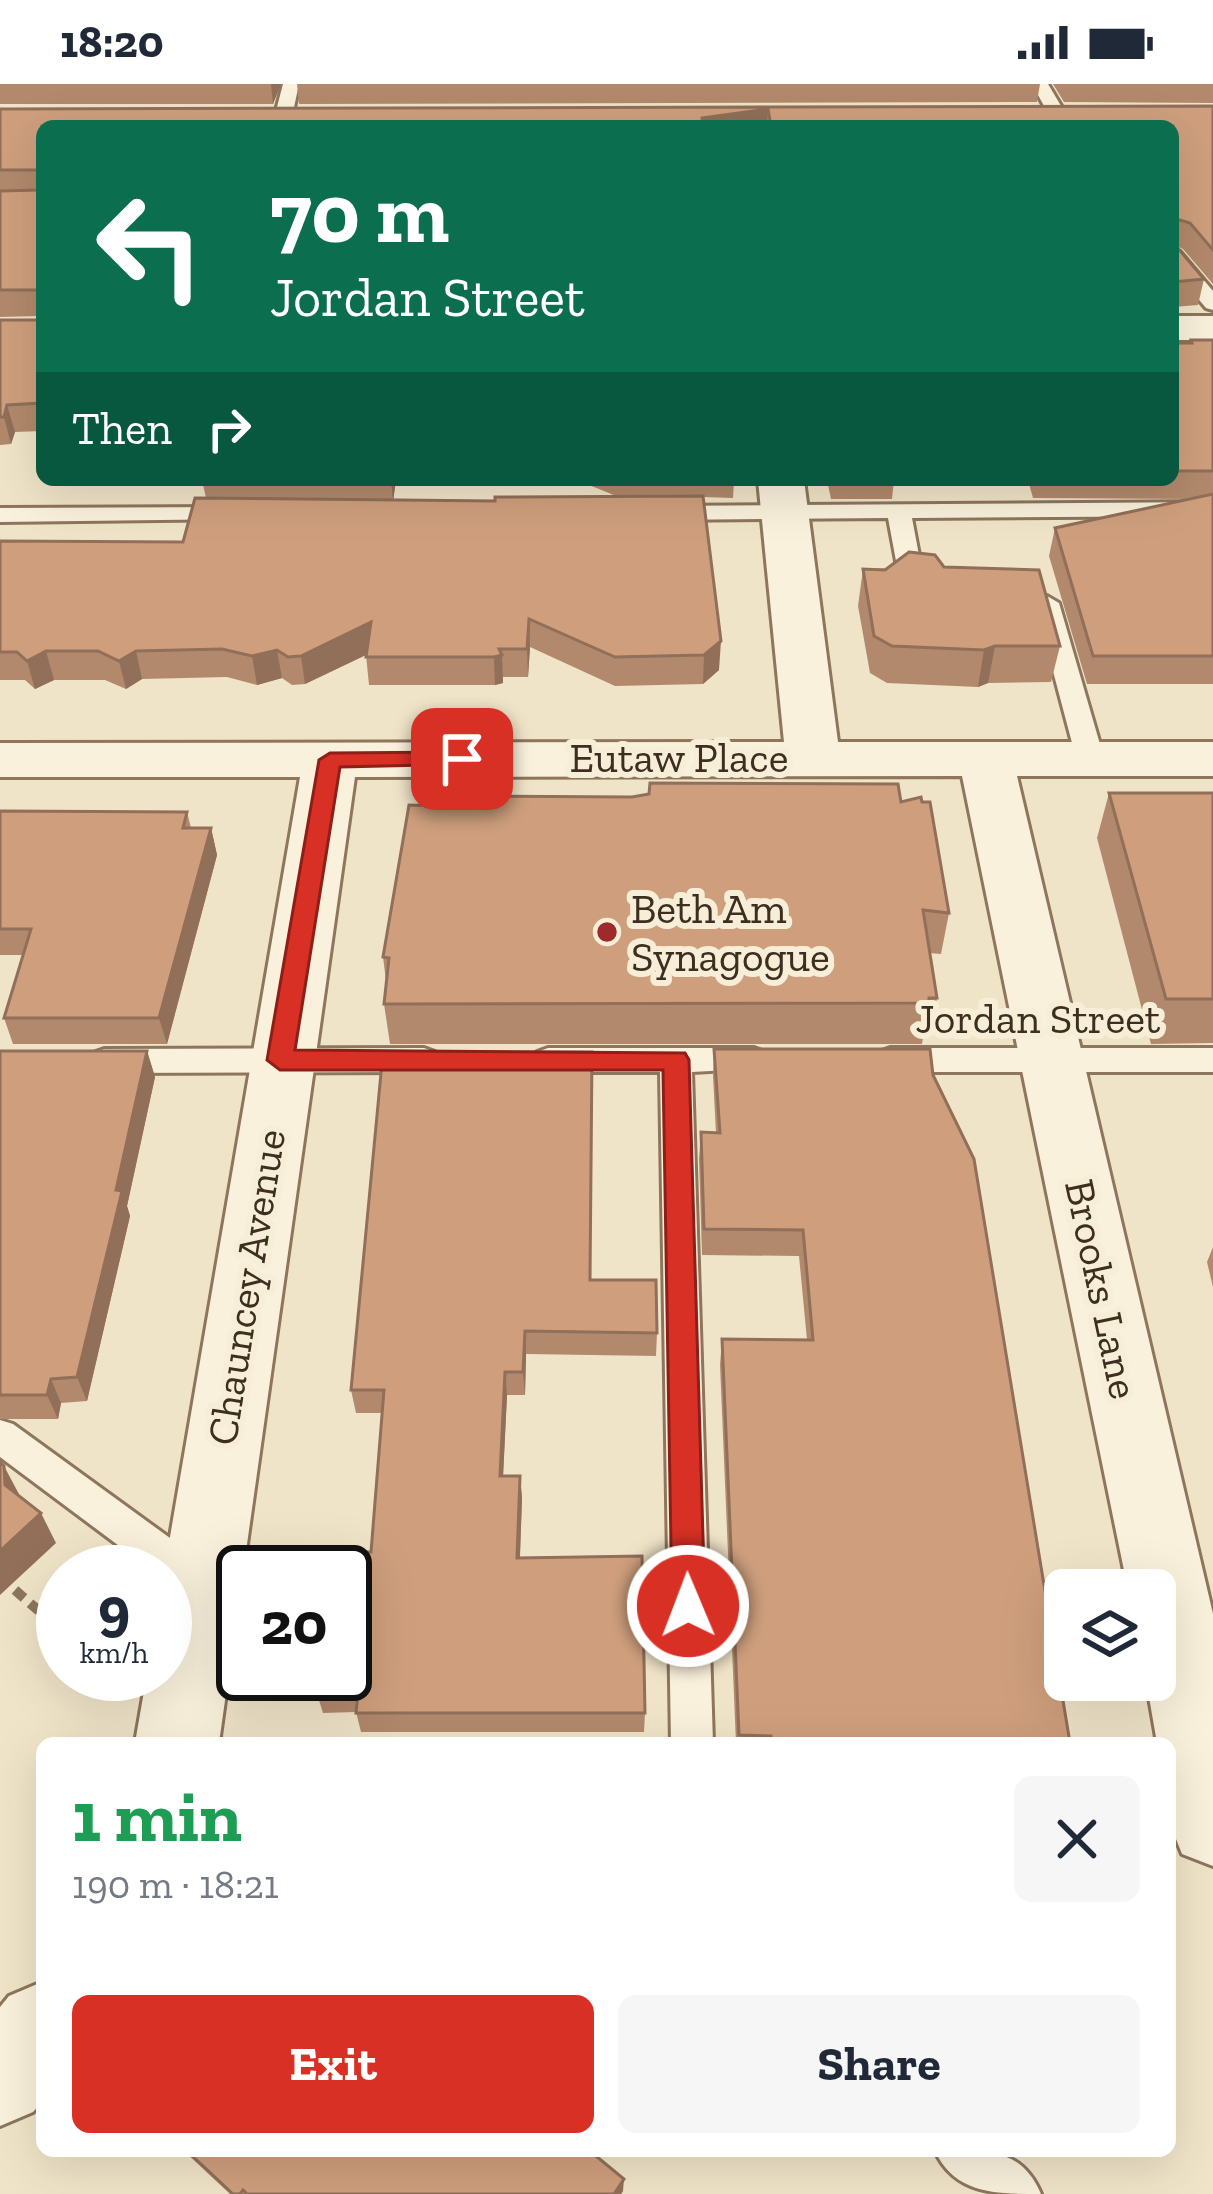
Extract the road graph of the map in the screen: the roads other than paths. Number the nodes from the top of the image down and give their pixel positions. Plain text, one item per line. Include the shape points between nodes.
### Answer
1 (291, 84) edge
2 (1040, 84) edge
3 (282, 120) edge
4 (1061, 120) edge
5 (1179, 263) edge
6 (1213, 304) edge
7 (1179, 328) edge
8 (1213, 328) edge
9 (783, 496) edge
10 (1213, 509) edge
11 (899, 512) junction
12 (630, 513) edge
13 (253, 514) edge
14 (0, 515) edge
15 (961, 580) edge
16 (1030, 586) edge
17 (813, 756) junction
18 (985, 757) junction
19 (1090, 758) junction
20 (1213, 759) edge
21 (0, 760) edge
22 (330, 760) junction
23 (280, 1060) junction
24 (466, 1060) edge
25 (512, 1060) edge
26 (676, 1060) junction
27 (791, 1060) edge
28 (860, 1060) edge
29 (1053, 1060) junction
30 (1213, 1060) edge
31 (70, 1061) edge
32 (0, 1436) edge
33 (201, 1584) junction
34 (178, 1737) edge
35 (692, 1737) edge
36 (1213, 1823) edge
37 (36, 2036) edge
38 (0, 2079) edge
39 (967, 2157) edge
40 (1016, 2194) edge

1 - 3 lane
2 - 4 lane
5 - 6 lane
7 - 8 street
9 - 11 lane
9 - 12 lane
9 - 17 street
10 - 11 lane
11 - 15 lane via 911,578
13 - 14 lane
16 - 19 lane via 1046,600
17 - 18 street, Eutaw Place
17 - 22 street, Eutaw Place
18 - 19 street, Eutaw Place
18 - 29 street, Brooks Lane
19 - 20 street, Eutaw Place
21 - 22 street, Eutaw Place
22 - 23 street, Chauncey Avenue
23 - 24 lane
23 - 31 lane
23 - 33 street, Chauncey Avenue
25 - 26 lane
26 - 27 lane
26 - 35 lane
28 - 29 lane, Jordan Street
29 - 30 lane, Jordan Street
29 - 36 street, Brooks Lane
32 - 33 lane
33 - 34 street, Chauncey Avenue
37 - 38 street
39 - 40 lane

